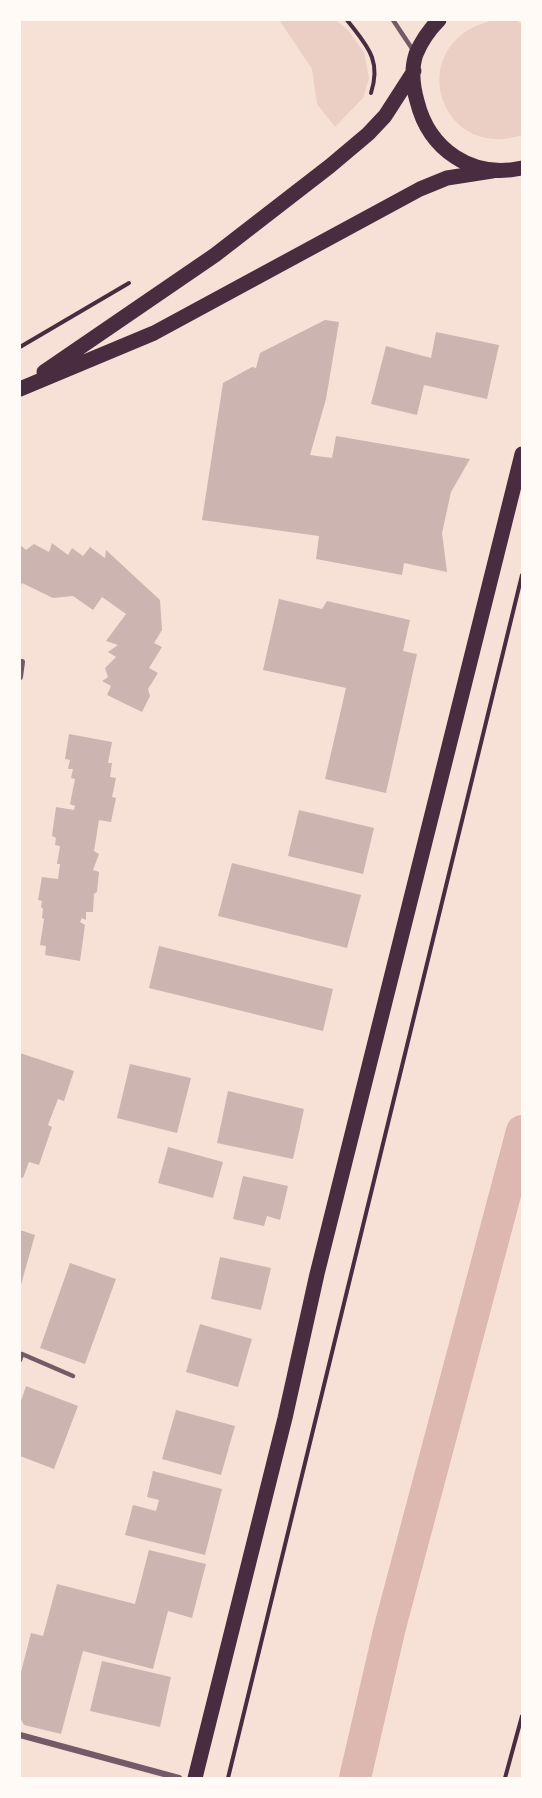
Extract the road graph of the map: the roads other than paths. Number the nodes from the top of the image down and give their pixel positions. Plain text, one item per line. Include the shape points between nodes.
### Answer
1 (393, 20) edge
2 (439, 20) edge
3 (416, 55) junction
4 (414, 71) junction
5 (522, 168) edge
6 (492, 171) junction
7 (20, 388) edge
8 (522, 454) edge
9 (20, 662) edge
10 (20, 677) edge
11 (20, 1360) edge
12 (74, 1376) dead end
13 (20, 1735) edge
14 (179, 1779) edge
15 (195, 1779) edge

1 - 3 lane
2 - 3 main road
3 - 4 main road
4 - 6 main road via 418,108 436,140 455,158
4 - 7 main road via 385,116 330,166 215,255
5 - 6 main road
6 - 7 main road via 447,178 420,189 154,333
8 - 15 main road
9 - 10 street
11 - 12 lane via 22,1354
13 - 14 street

